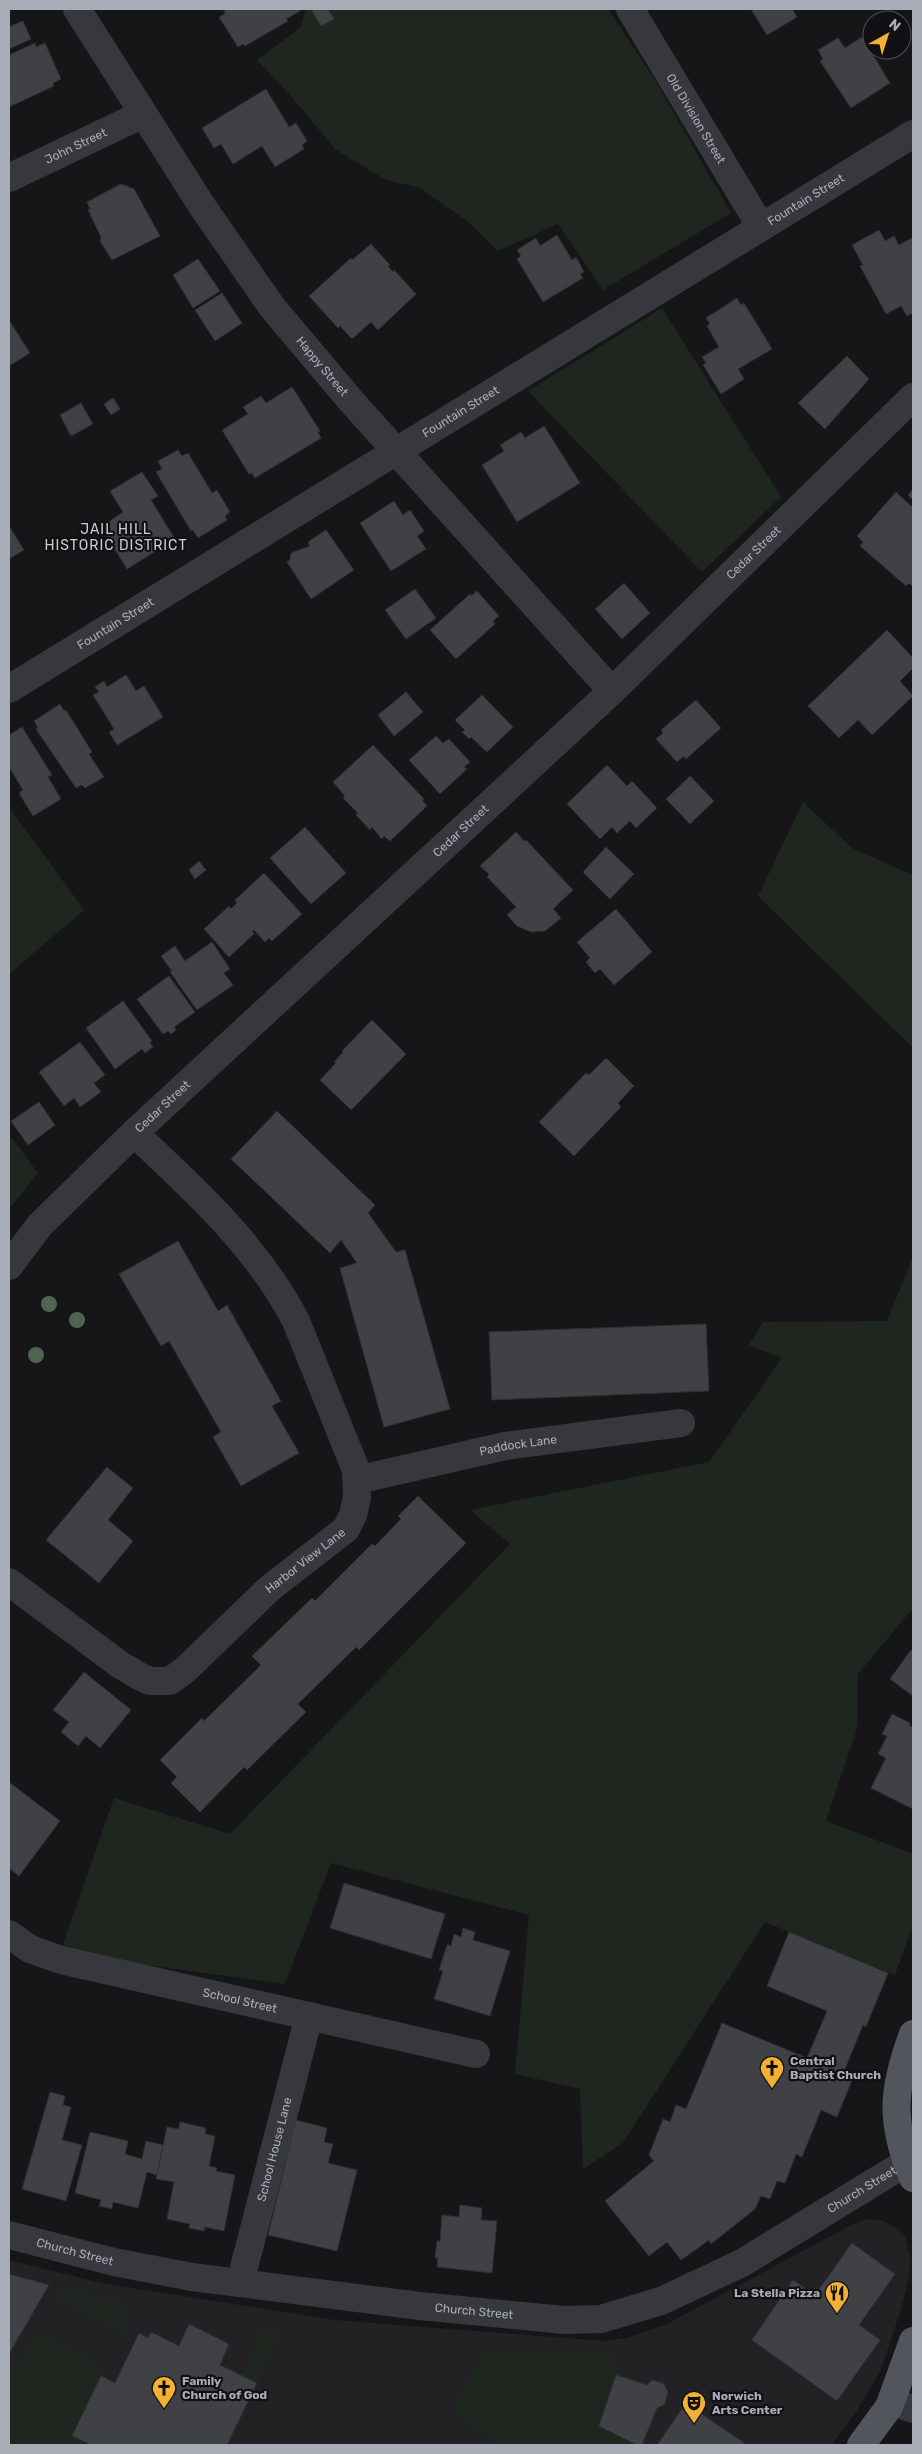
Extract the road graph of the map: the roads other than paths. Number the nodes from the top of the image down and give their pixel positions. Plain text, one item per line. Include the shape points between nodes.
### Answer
1 (77, 9) edge
2 (630, 9) edge
3 (143, 114) junction
4 (913, 134) edge
5 (9, 178) edge
6 (761, 227) junction
7 (913, 397) edge
8 (395, 451) junction
9 (9, 689) edge
10 (612, 691) junction
11 (134, 1133) junction
12 (9, 1266) edge
13 (681, 1423) dead end
14 (357, 1480) junction
15 (9, 1582) edge
16 (9, 1934) edge
17 (308, 2016) junction
18 (913, 2034) edge
19 (476, 2054) dead end
20 (910, 2170) edge
21 (9, 2235) edge
22 (240, 2283) junction
23 (913, 2341) edge
24 (902, 2405) edge
25 (861, 2445) edge

1 - 3 street, Happy Street
2 - 6 street, Old Division Street
3 - 5 street, John Street
3 - 8 street, Happy Street via 272,307
4 - 6 street, Fountain Street
6 - 8 street, Fountain Street
7 - 10 street, Cedar Street
8 - 9 street, Fountain Street
8 - 10 street, Happy Street
10 - 11 street, Cedar Street
11 - 12 street, Cedar Street via 40,1225
11 - 14 street, Harbor View Lane via 233,1230 282,1296 296,1321 356,1470
13 - 14 street, Paddock Lane via 505,1446
14 - 15 street, Harbor View Lane via 357,1498 346,1529 270,1588 170,1681 150,1681 126,1668
16 - 17 street, School Street via 30,1949 62,1960
17 - 19 street, School Street
17 - 22 street, School House Lane
18 - 20 main road via 901,2071 896,2104 898,2134
20 - 22 street, Church Street via 742,2262 661,2301 601,2319 564,2320 420,2306
21 - 22 street, Church Street via 114,2262
23 - 24 main road
24 - 25 main road

